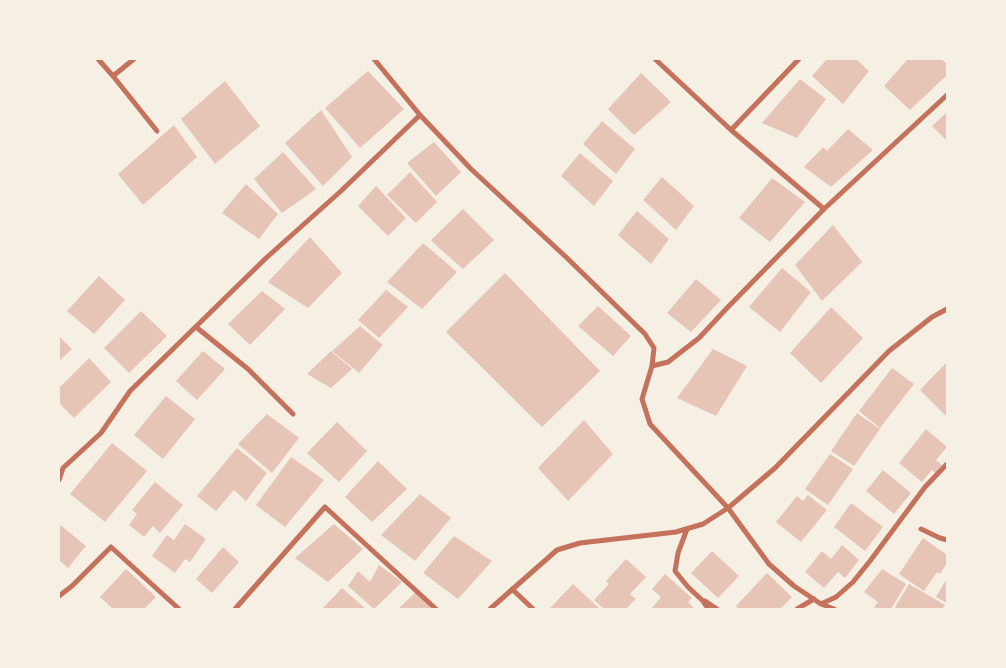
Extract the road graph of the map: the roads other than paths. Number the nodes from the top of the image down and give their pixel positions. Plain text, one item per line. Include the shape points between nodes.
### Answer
1 (98, 59) edge
2 (134, 59) edge
3 (374, 59) edge
4 (655, 59) edge
5 (799, 59) edge
6 (113, 76) junction
7 (947, 95) edge
8 (420, 115) junction
9 (731, 130) junction
10 (157, 131) dead end
11 (824, 210) junction
12 (947, 309) edge
13 (196, 328) junction
14 (652, 366) junction
15 (292, 414) dead end
16 (947, 464) edge
17 (59, 480) edge
18 (728, 508) junction
19 (687, 529) junction
20 (921, 529) dead end
21 (947, 540) edge
22 (512, 589) junction
23 (59, 596) edge
24 (814, 598) junction
25 (703, 601) junction
26 (822, 604) junction
27 (179, 609) edge
28 (235, 609) edge
29 (436, 609) edge
30 (490, 609) edge
31 (533, 609) edge
32 (708, 609) edge
33 (717, 609) edge
34 (797, 609) edge
35 (834, 609) edge

1 - 6 street
2 - 6 street
3 - 8 street
4 - 9 street
5 - 9 street
6 - 10 street
7 - 11 street
8 - 13 street
8 - 14 street via 471,170 645,334 654,348
9 - 11 street
11 - 14 street via 699,338 668,362
12 - 18 street via 889,351 775,468
13 - 15 street via 248,369
13 - 17 street via 130,392 100,433 63,468
14 - 18 street via 642,399 650,424
16 - 26 street via 853,582
18 - 19 street via 703,524
18 - 24 street via 769,564
19 - 22 street via 580,543 557,550
19 - 25 street via 675,571
20 - 21 street
22 - 30 street
22 - 31 street
23 - 27 street via 111,547
24 - 26 street
24 - 34 street
25 - 32 street
25 - 33 street
26 - 35 street
28 - 29 street via 325,507

